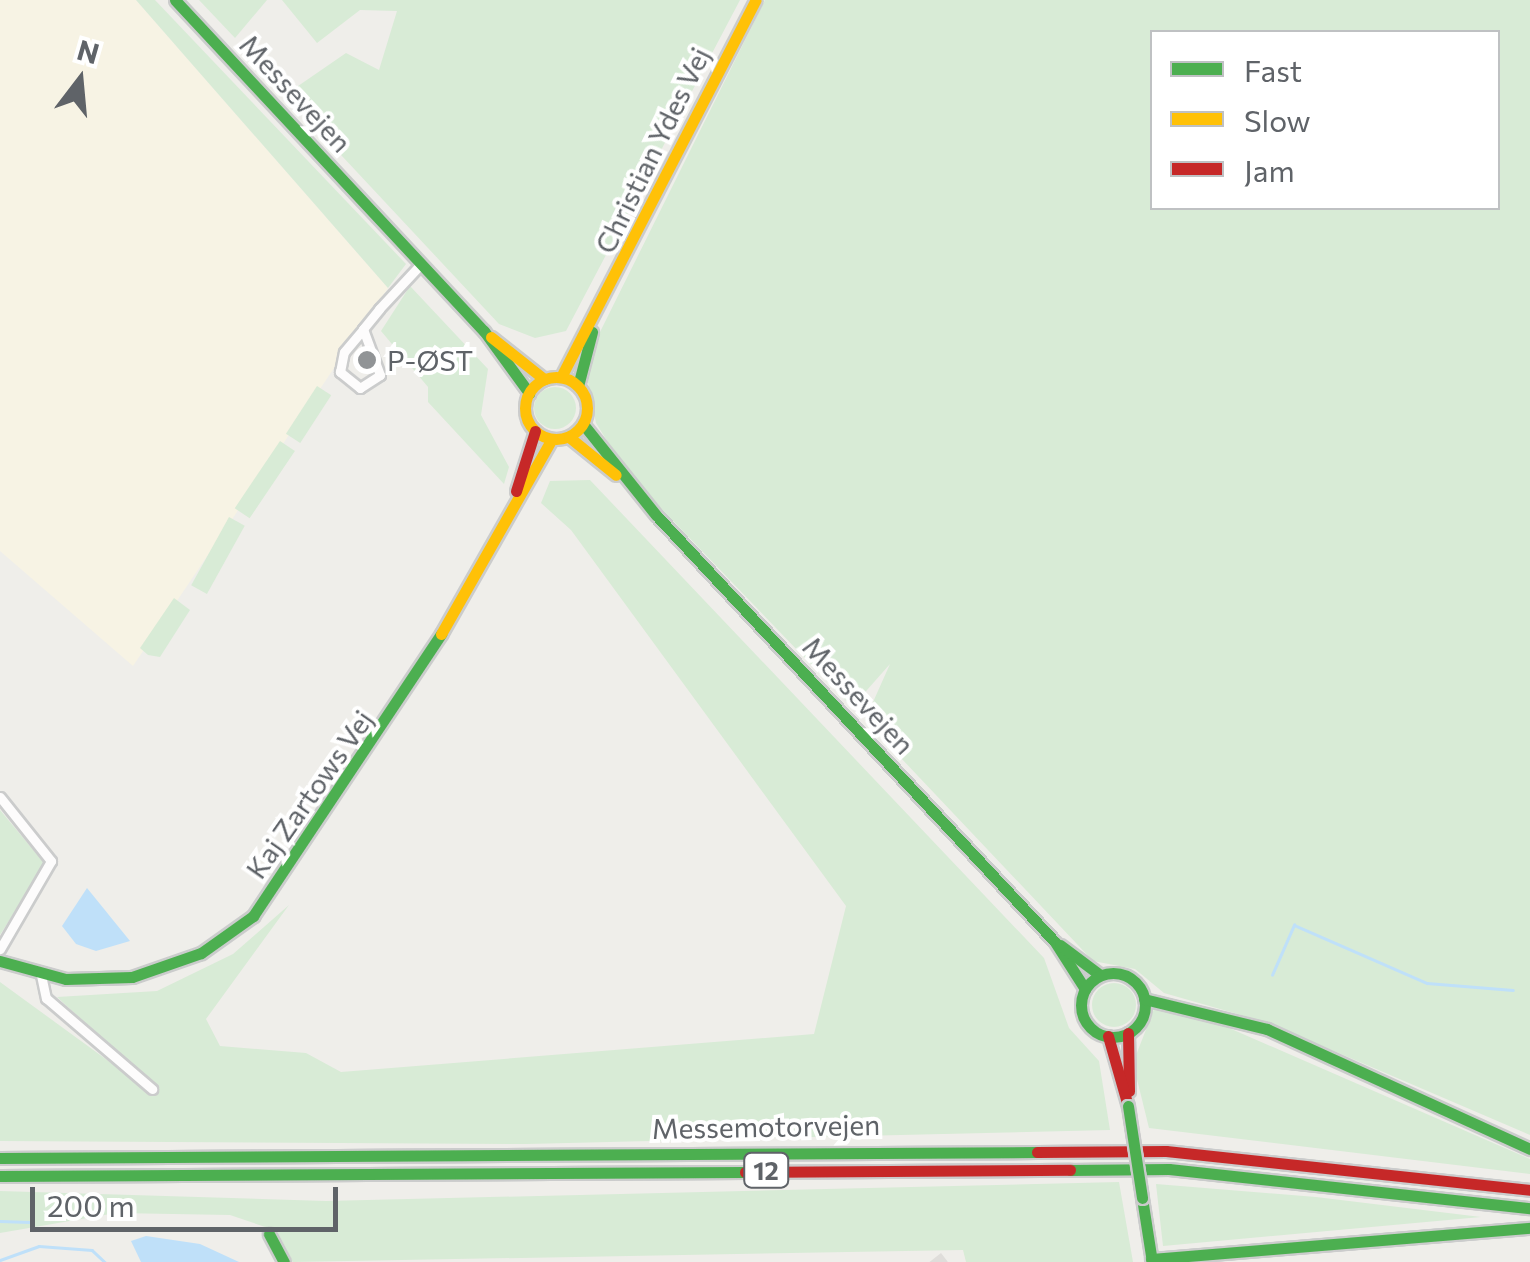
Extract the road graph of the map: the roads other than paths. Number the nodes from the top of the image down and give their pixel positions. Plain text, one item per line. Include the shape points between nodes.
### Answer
1 (176, 0) edge
2 (756, 0) edge
3 (421, 264) junction
4 (594, 323) junction
5 (363, 329) junction
6 (484, 331) junction
7 (561, 377) junction
8 (544, 380) junction
9 (578, 386) junction
10 (529, 393) junction
11 (583, 424) junction
12 (535, 432) junction
13 (568, 437) junction
14 (552, 439) junction
15 (626, 482) junction
16 (509, 514) junction
17 (0, 797) edge
18 (1055, 942) junction
19 (0, 948) edge
20 (0, 961) edge
21 (42, 975) junction
22 (1100, 976) junction
23 (1085, 989) junction
24 (1144, 999) junction
25 (1128, 1033) junction
26 (1108, 1036) junction
27 (152, 1089) dead end
28 (1128, 1106) junction
29 (1530, 1149) edge
30 (0, 1158) edge
31 (0, 1176) edge
32 (1530, 1190) edge
33 (1530, 1208) edge
34 (1530, 1228) edge
35 (270, 1234) dead end
36 (1152, 1260) edge
37 (284, 1262) edge

1 - 3 main road, Messevejen
2 - 4 main road, Christian Ydes Vej
3 - 5 street
3 - 6 main road, Messevejen
4 - 7 main road, Christian Ydes Vej
4 - 9 main road, Christian Ydes Vej
5 - 5 street via 339,364 360,388 380,375
6 - 8 main road, Messevejen
6 - 10 main road, Messevejen
7 - 8 main road
7 - 9 main road
8 - 10 main road
9 - 11 main road
10 - 12 main road
11 - 13 main road
11 - 15 main road, Messevejen
12 - 14 main road
12 - 16 main road, Kaj Zartows Vej
13 - 14 main road
13 - 15 main road, Messevejen
14 - 16 main road, Kaj Zartows Vej
15 - 18 main road, Messevejen
16 - 21 main road, Kaj Zartows Vej via 253,916 201,953 132,977
17 - 19 street via 50,861
18 - 22 main road, Messevejen
18 - 23 main road, Messevejen
20 - 21 main road, Kaj Zartows Vej
21 - 27 street via 46,998
22 - 23 main road
22 - 24 main road via 1133,980
23 - 26 main road via 1087,1023
24 - 25 main road
24 - 29 main road via 1267,1029
25 - 26 main road
25 - 28 main road
26 - 28 main road
28 - 36 main road, bridge
30 - 32 main road, Messemotorvejen / 12 via 1166,1151
31 - 33 main road, Messemotorvejen / 12 via 1170,1169
34 - 36 main road
35 - 37 main road

